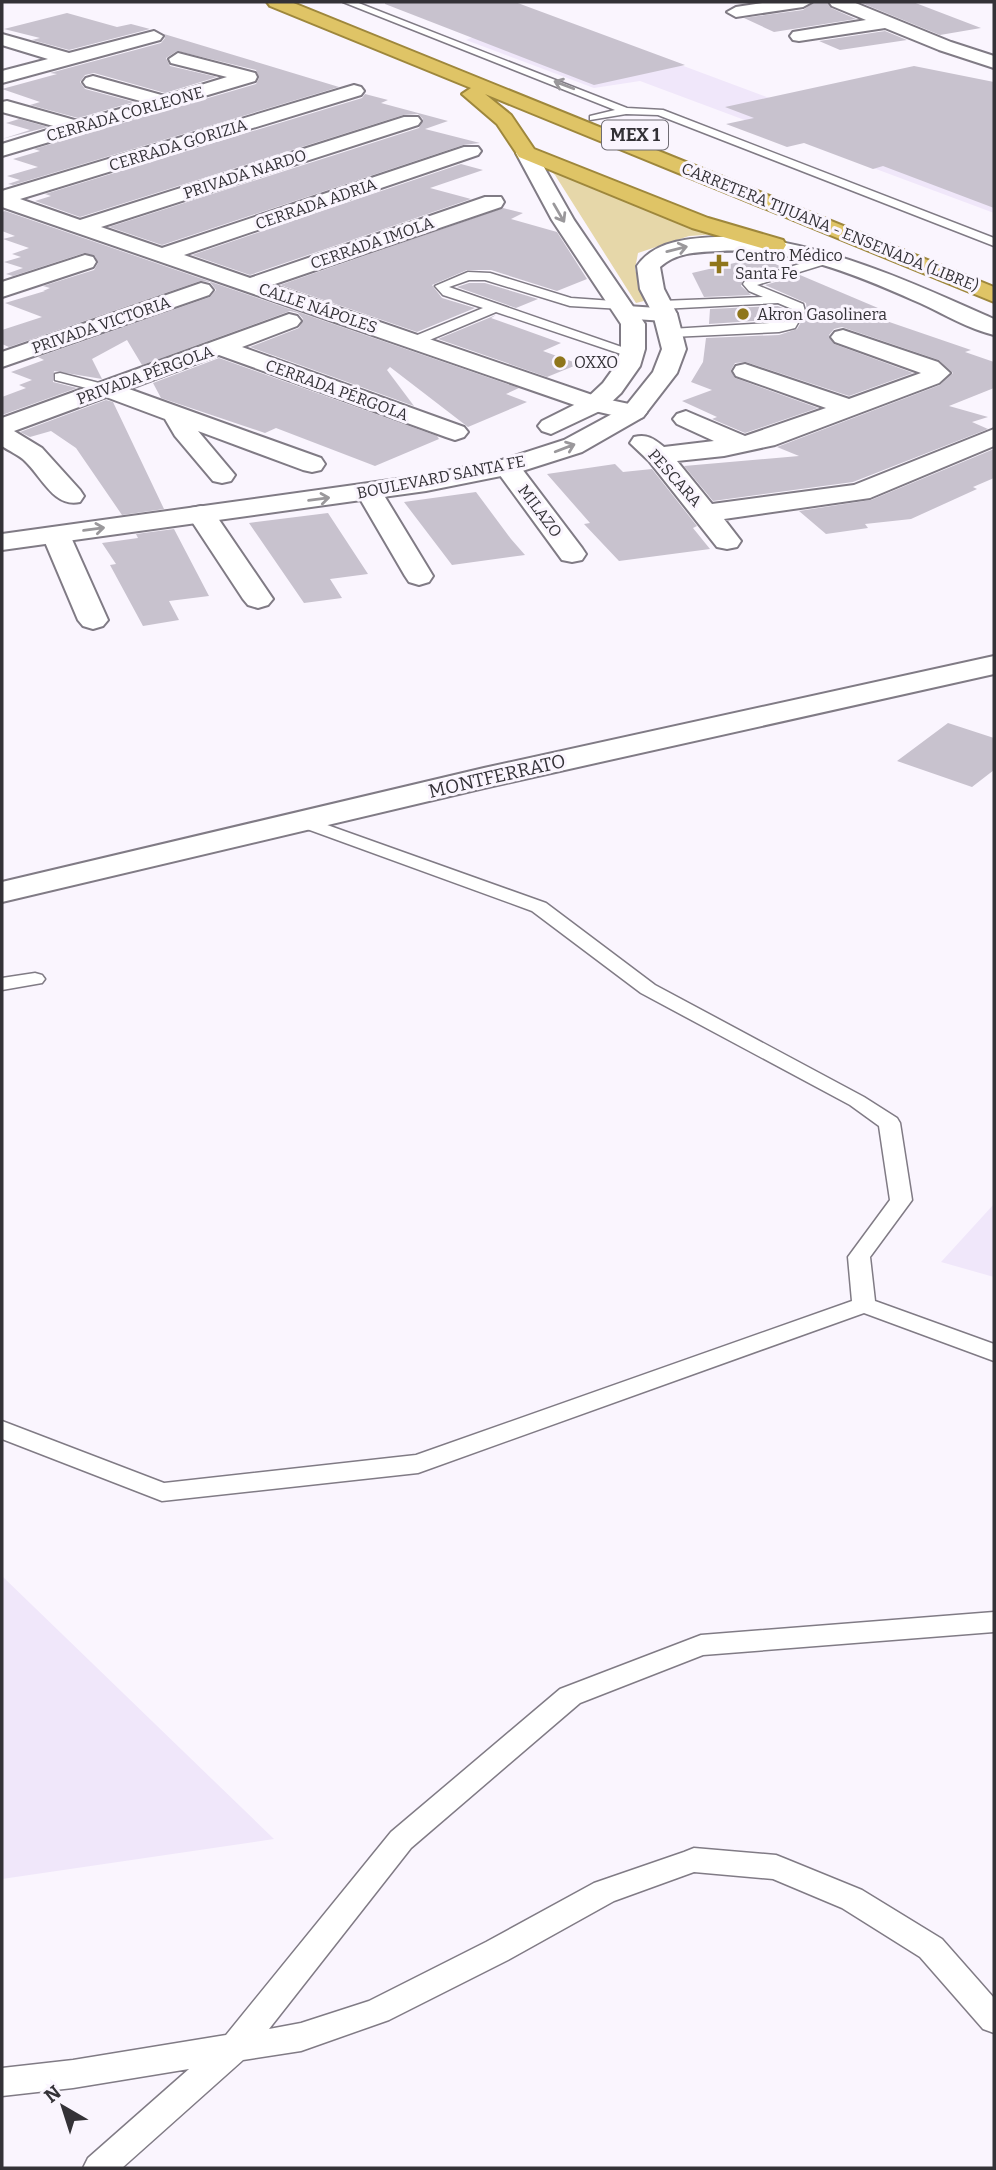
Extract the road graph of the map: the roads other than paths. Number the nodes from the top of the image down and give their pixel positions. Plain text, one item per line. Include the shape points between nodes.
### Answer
1 (276, 2) edge
2 (301, 2) edge
3 (375, 2) edge
4 (803, 2) edge
5 (838, 2) edge
6 (352, 3) edge
7 (736, 12) dead end
8 (887, 22) junction
9 (58, 35) dead end
10 (154, 36) dead end
11 (799, 36) dead end
12 (2, 39) edge
13 (21, 45) junction
14 (412, 58) junction
15 (68, 59) junction
16 (178, 59) dead end
17 (994, 62) edge
18 (2, 77) edge
19 (93, 82) dead end
20 (354, 91) dead end
21 (166, 102) junction
22 (7, 107) dead end
23 (626, 111) junction
24 (594, 118) junction
25 (411, 121) dead end
26 (81, 128) junction
27 (2, 150) edge
28 (471, 151) dead end
29 (526, 153) junction
30 (2, 199) edge
31 (493, 202) dead end
32 (79, 227) junction
33 (994, 242) edge
34 (775, 245) junction
35 (162, 255) junction
36 (828, 259) junction
37 (85, 262) dead end
38 (250, 285) junction
39 (992, 288) edge
40 (2, 290) edge
41 (201, 290) dead end
42 (780, 300) junction
43 (495, 308) junction
44 (624, 309) junction
45 (666, 317) junction
46 (289, 321) dead end
47 (994, 328) edge
48 (843, 337) dead end
49 (415, 341) junction
50 (220, 347) junction
51 (632, 353) junction
52 (2, 360) edge
53 (745, 371) dead end
54 (60, 377) dead end
55 (106, 388) junction
56 (596, 404) junction
57 (850, 408) junction
58 (174, 413) junction
59 (625, 418) junction
60 (686, 419) dead end
61 (2, 427) edge
62 (455, 432) dead end
63 (2, 435) edge
64 (994, 437) edge
65 (744, 444) junction
66 (512, 449) junction
67 (658, 455) junction
68 (312, 464) dead end
69 (222, 475) dead end
70 (369, 492) junction
71 (70, 496) dead end
72 (706, 513) junction
73 (201, 514) junction
74 (2, 522) edge
75 (56, 535) junction
76 (727, 541) dead end
77 (2, 542) edge
78 (572, 554) dead end
79 (419, 576) dead end
80 (258, 599) dead end
81 (93, 620) dead end
82 (994, 665) edge
83 (302, 821) junction
84 (2, 892) edge
85 (35, 979) dead end
86 (2, 984) edge
87 (864, 1305) junction
88 (994, 1353) edge
89 (2, 1430) edge
90 (994, 1622) edge
91 (994, 2020) edge
92 (235, 2048) junction
93 (2, 2082) edge
94 (99, 2168) edge

1 - 14 highway, CARRETERA TIJUANA - ENSENADA (LIBRE) / MEX 1
2 - 24 highway, CARRETERA TIJUANA - ENSENADA (LIBRE) / MEX 1
3 - 6 lane
4 - 7 street
5 - 8 street
23 -> 6 lane
8 - 11 street
8 - 17 street
9 - 13 street
10 - 15 street
12 - 13 street
13 - 15 street
14 - 29 highway via 502,115 516,130
14 - 39 highway, CARRETERA TIJUANA - ENSENADA (LIBRE) / MEX 1
15 - 18 street
16 - 21 street, CERRADA CORLEONE via 248,77
19 - 21 street
20 - 30 street, CERRADA GORIZIA
21 - 26 street, CERRADA CORLEONE
22 - 26 street
23 - 24 lane
23 - 33 lane via 659,112
24 - 39 highway, CARRETERA TIJUANA - ENSENADA (LIBRE) / MEX 1 via 969,270
25 - 32 street, PRIVADA NARDO
26 - 27 street, CERRADA CORLEONE
28 - 35 street, CERRADA ADRIA
29 - 34 highway via 700,223
29 -> 44 street via 563,220
30 - 32 street, CALLE NÁPOLES
31 - 38 street, CERRADA IMOLA
32 - 35 street, CALLE NÁPOLES
34 - 36 street, BOULEVARD SANTA FE
45 -> 34 street, BOULEVARD SANTA FE via 652,289 648,266 658,255 712,243
35 - 38 street, CALLE NÁPOLES
36 - 42 lane via 749,284
36 - 47 street, BOULEVARD SANTA FE
37 - 40 street
38 - 49 street, CALLE NÁPOLES
41 - 52 street, PRIVADA VICTORIA
42 - 45 lane
42 - 45 lane via 799,309 787,326
43 - 44 lane via 441,286 468,276 486,276 570,302
43 - 49 lane
43 - 51 lane
44 - 45 street
44 - 51 street via 634,324
45 - 59 street, BOULEVARD SANTA FE via 674,349 665,373
46 - 50 street, PRIVADA PÉRGOLA
48 - 57 street via 938,373
49 - 56 street, CALLE NÁPOLES
50 - 55 street, PRIVADA PÉRGOLA
50 - 62 street, CERRADA PÉRGOLA
51 - 56 street, BOULEVARD SANTA FE via 628,366
53 - 57 street
54 - 55 lane
55 - 58 street
55 - 61 street, PRIVADA PÉRGOLA
56 - 59 street, CALLE NÁPOLES
56 - 66 street, BOULEVARD SANTA FE
57 - 65 street
58 - 68 street
58 - 69 street via 184,432
66 -> 59 street, BOULEVARD SANTA FE via 573,446
59 - 67 street, PESCARA
60 - 65 street
63 - 71 street via 33,454
64 - 72 street via 860,492
65 - 67 street
66 - 70 street, BOULEVARD SANTA FE
66 - 74 street, BOULEVARD SANTA FE
66 - 78 street, MILAZO
67 - 72 street, PESCARA
73 -> 70 street, BOULEVARD SANTA FE
70 - 79 street
72 - 76 street, PESCARA
75 -> 73 street, BOULEVARD SANTA FE
73 - 80 street
75 - 77 street, BOULEVARD SANTA FE
75 - 81 street
82 - 83 street, MONTFERRATO
83 - 84 street, MONTFERRATO
83 - 87 lane via 539,907 648,989 857,1101 889,1123 901,1200 859,1257
85 - 86 lane
87 - 88 lane
87 - 89 lane via 418,1464 162,1492
90 - 92 lane via 701,1646 570,1696 401,1840
91 - 92 lane via 931,1948 852,1899 776,1867 695,1860 604,1892 377,2011 301,2037
92 - 93 lane
92 - 94 lane

